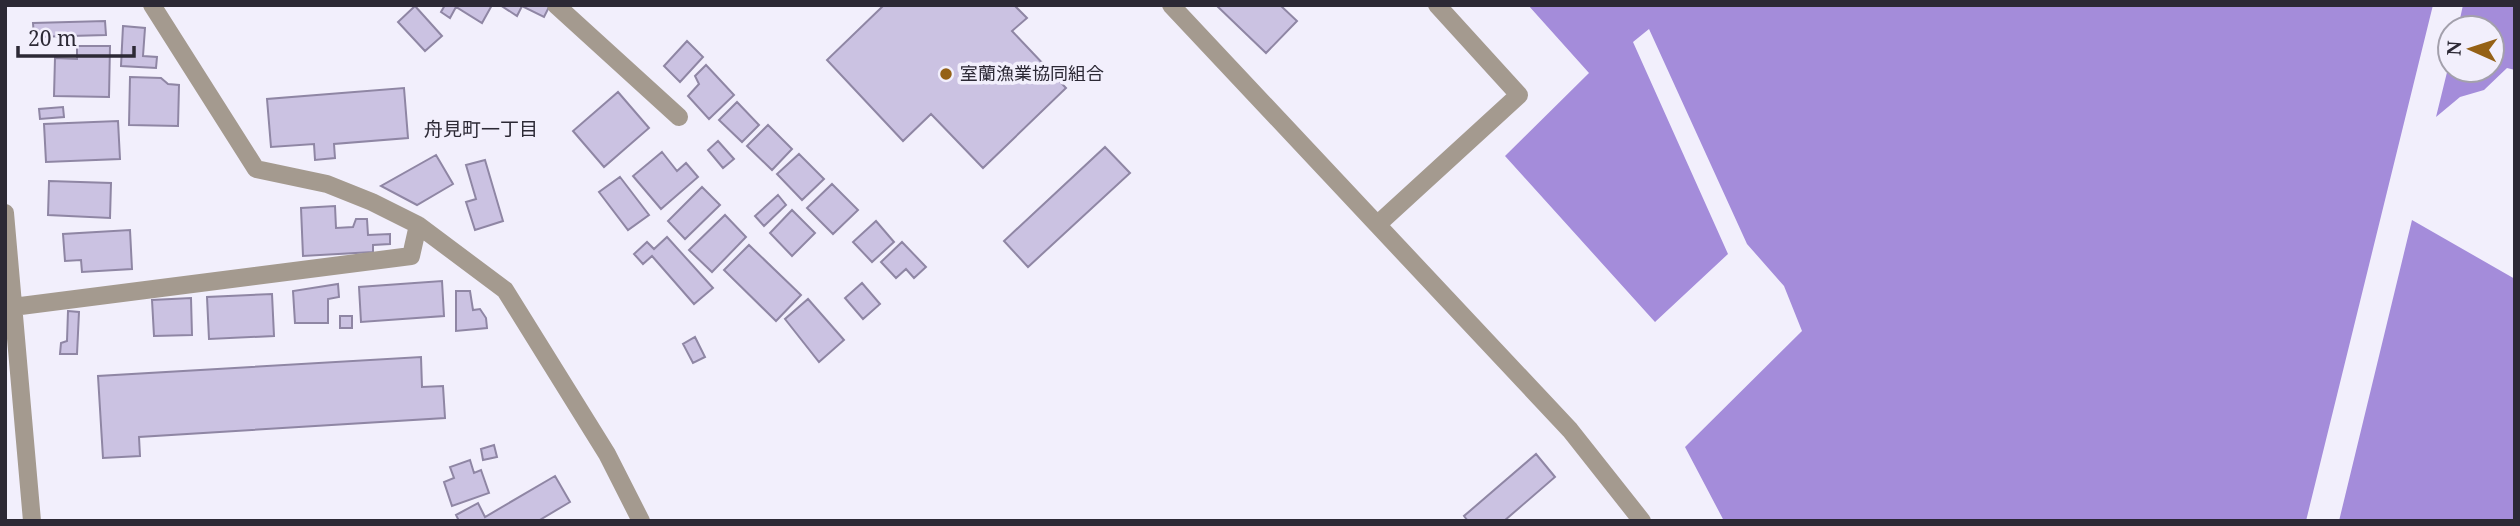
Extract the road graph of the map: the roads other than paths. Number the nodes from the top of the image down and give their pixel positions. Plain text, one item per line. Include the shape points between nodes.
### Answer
1 (152, 5) edge
2 (556, 5) edge
3 (1171, 5) edge
4 (1437, 5) edge
5 (679, 117) dead end
6 (5, 213) edge
7 (1378, 224) junction
8 (418, 225) junction
9 (9, 307) edge
10 (32, 521) edge
11 (641, 521) edge
12 (1642, 521) edge

1 - 8 street via 256,169 327,184
2 - 5 street
3 - 7 street
4 - 7 street via 1520,95
6 - 9 street
7 - 12 street via 1570,430
8 - 9 street via 411,256
8 - 11 street via 505,290 581,409
9 - 10 street

